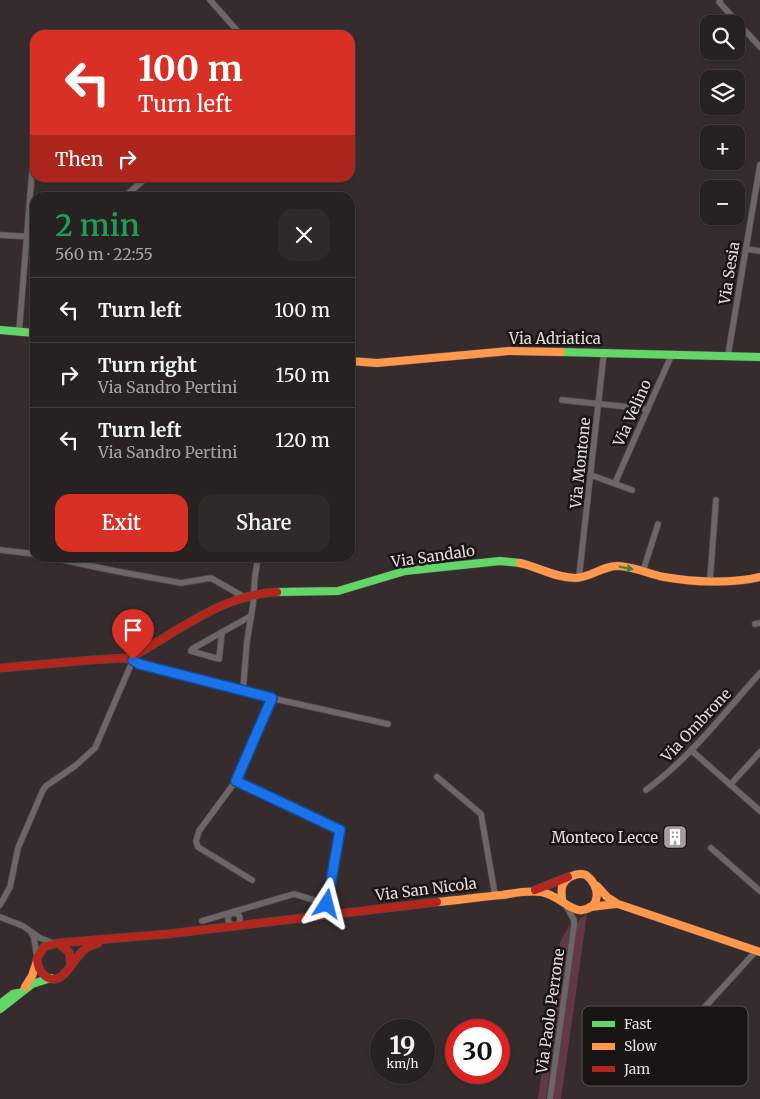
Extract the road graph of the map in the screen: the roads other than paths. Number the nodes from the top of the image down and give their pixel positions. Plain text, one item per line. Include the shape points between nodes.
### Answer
1 (210, 0) edge
2 (719, 1) edge
3 (237, 30) edge
4 (760, 47) edge
5 (760, 165) edge
6 (141, 182) edge
7 (130, 192) edge
8 (30, 199) edge
9 (0, 235) edge
10 (27, 237) junction
11 (760, 247) edge
12 (746, 249) junction
13 (757, 250) edge
14 (0, 330) edge
15 (19, 332) junction
16 (30, 333) edge
17 (604, 352) junction
18 (672, 354) junction
19 (728, 354) junction
20 (760, 357) edge
21 (355, 361) edge
22 (562, 400) dead end
23 (598, 404) junction
24 (648, 409) junction
25 (591, 475) junction
26 (615, 483) junction
27 (632, 490) dead end
28 (716, 500) dead end
29 (658, 524) dead end
30 (0, 550) edge
31 (30, 553) edge
32 (74, 562) edge
33 (257, 562) edge
34 (643, 571) junction
35 (760, 577) edge
36 (580, 578) junction
37 (710, 580) junction
38 (255, 594) junction
39 (244, 597) junction
40 (251, 616) junction
41 (222, 632) junction
42 (133, 660) junction
43 (0, 668) edge
44 (760, 673) edge
45 (243, 690) junction
46 (272, 698) junction
47 (388, 724) dead end
48 (692, 750) junction
49 (760, 752) edge
50 (437, 777) dead end
51 (236, 781) junction
52 (730, 785) junction
53 (646, 790) dead end
54 (760, 812) edge
55 (711, 848) dead end
56 (570, 876) junction
57 (252, 880) dead end
58 (596, 884) junction
59 (532, 891) junction
60 (760, 891) edge
61 (495, 895) junction
62 (564, 903) junction
63 (327, 904) junction
64 (618, 904) junction
65 (0, 905) edge
66 (589, 908) junction
67 (232, 912) junction
68 (326, 915) junction
69 (0, 917) edge
70 (202, 922) dead end
71 (235, 925) junction
72 (574, 926) junction
73 (28, 928) junction
74 (108, 940) junction
75 (56, 943) junction
76 (758, 952) edge
77 (37, 959) junction
78 (71, 965) junction
79 (52, 978) junction
80 (21, 991) junction
81 (11, 1000) junction
82 (0, 1004) edge
83 (707, 1006) edge
84 (0, 1009) edge
85 (0, 1013) edge
86 (550, 1099) edge

1 - 3 street
2 - 4 street
5 - 12 street, Via Sesia
6 - 7 street
8 - 10 street
9 - 10 street
10 - 15 street
11 - 13 street
12 - 13 street
12 - 19 street, Via Sesia
14 - 15 main road
15 - 16 main road
17 - 18 main road, Via Adriatica
17 - 21 main road, Via Adriatica via 509,351 377,363
17 - 23 street, Via Montone
18 - 19 main road, Via Adriatica
18 - 24 street, Via Velino
19 - 20 main road, Via Adriatica
22 - 23 street
23 - 24 street
23 - 25 street, Via Montone
24 - 26 street, Via Velino
25 - 26 street
25 - 36 street, Via Montone
26 - 27 street
28 - 37 street
29 - 34 street
30 - 31 street
32 - 39 street via 181,583 211,578
33 - 38 street
36 -> 34 main road via 613,566
34 - 37 main road via 675,578
35 - 37 main road via 745,581
36 - 38 main road, Via Sandalo via 514,562 491,562 410,570 337,591
38 - 39 main road, Via Sandalo
38 - 40 street
39 - 42 main road, Via Sandalo via 185,626 137,654
40 - 41 street
40 - 45 street
41 - 41 street via 192,649 191,651 220,659
42 - 43 main road via 91,660
42 - 45 street
42 - 65 street via 95,748 43,790 18,848 10,886
44 - 48 street, Via Ombrone
45 - 46 street
46 - 47 street
46 - 51 street
48 - 52 street
48 - 53 street, Via Ombrone
49 - 52 street
50 - 61 street via 481,814
51 - 57 street via 199,831 196,841 200,849
51 - 63 street via 340,830
52 - 54 street
55 - 60 street
56 - 58 main road, Via San Nicola via 585,875
56 - 59 main road, Via San Nicola
56 - 62 main road via 562,887
58 - 64 main road, Via San Nicola via 607,898
58 - 66 main road via 597,898
59 - 61 main road, Via San Nicola
59 - 62 main road, Via San Nicola via 548,893
61 - 68 main road, Via San Nicola
62 - 66 main road, Via San Nicola via 572,910
62 - 72 street, Via Paolo Perrone
63 - 67 street via 294,894
63 - 68 street
64 - 66 main road, Via San Nicola
64 - 76 main road, Via San Nicola
66 - 72 street
67 - 70 street
67 - 71 street via 236,912 240,919
68 - 71 main road, Via San Nicola
69 - 73 street
71 - 74 main road, Via San Nicola
72 - 86 street, Via Paolo Perrone
73 - 75 street via 40,938
73 - 77 street via 34,938
74 - 75 main road, Via San Nicola
74 - 78 main road, Via San Nicola via 86,948
75 - 77 main road via 43,947
75 - 78 main road via 68,950
76 - 83 street
77 - 79 main road via 40,972
77 - 80 main road via 32,976
78 - 79 main road, Via San Nicola via 62,977
79 - 80 main road, Via San Nicola
80 - 81 main road
80 - 82 main road
81 - 84 main road
81 - 85 main road

